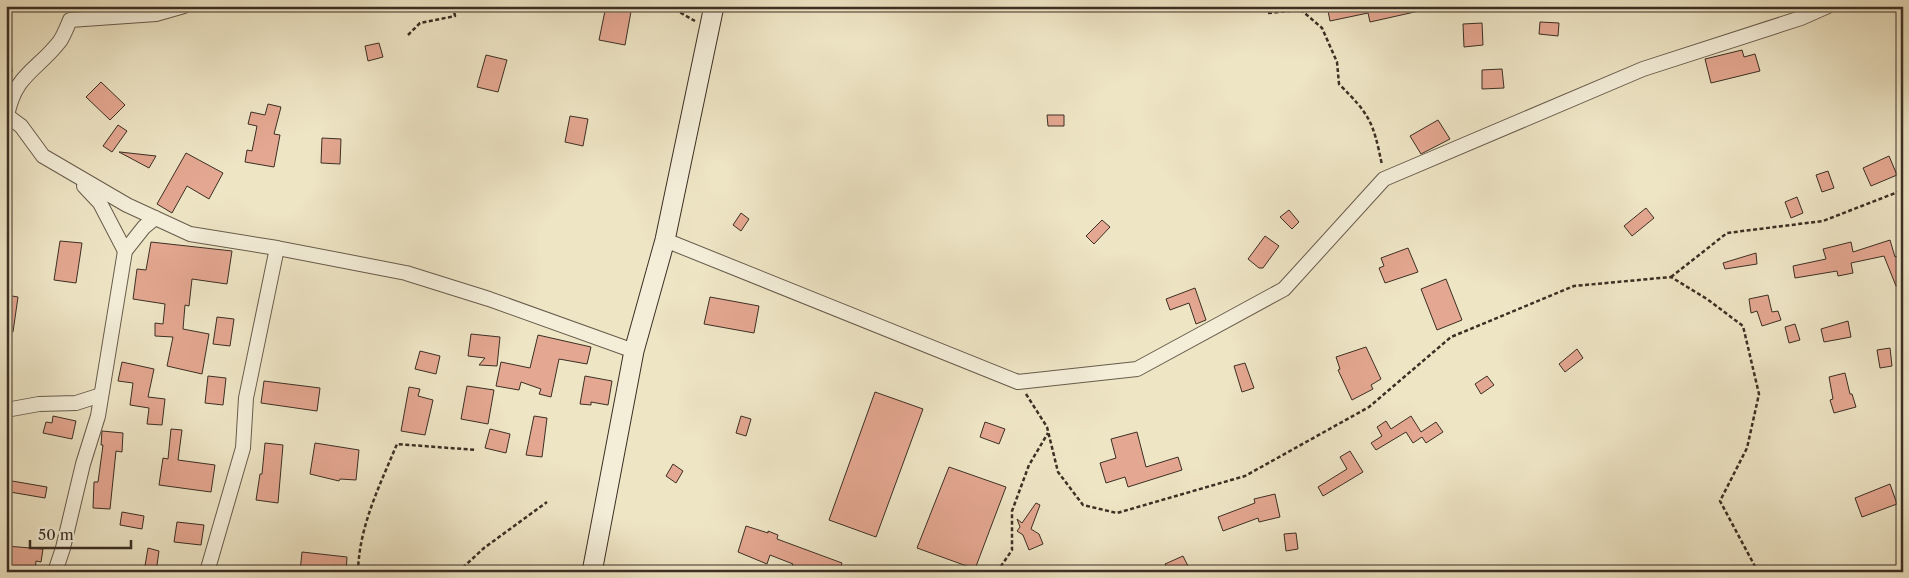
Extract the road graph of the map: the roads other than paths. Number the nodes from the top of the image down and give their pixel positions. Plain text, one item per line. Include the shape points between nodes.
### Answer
1 (184, 6) edge
2 (714, 6) edge
3 (1828, 6) edge
4 (7, 116) edge
5 (74, 177) junction
6 (155, 218) junction
7 (665, 240) junction
8 (277, 248) junction
9 (125, 250) junction
10 (634, 351) junction
11 (101, 395) junction
12 (6, 410) edge
13 (55, 572) edge
14 (207, 572) edge
15 (592, 572) edge

1 - 4 street via 156,14 70,20 60,41 24,75 10,100
2 - 7 main road
3 - 7 street via 1801,18 1643,69 1384,178 1284,289 1137,370 1018,382
4 - 5 street via 21,126 43,156
5 - 6 street
5 - 9 street via 100,203
6 - 8 street via 190,234
6 - 9 street
7 - 10 main road
8 - 10 street via 406,273
8 - 14 street via 246,398 243,448
9 - 11 street
10 - 15 main road
11 - 12 street via 76,403 39,404
11 - 13 street

